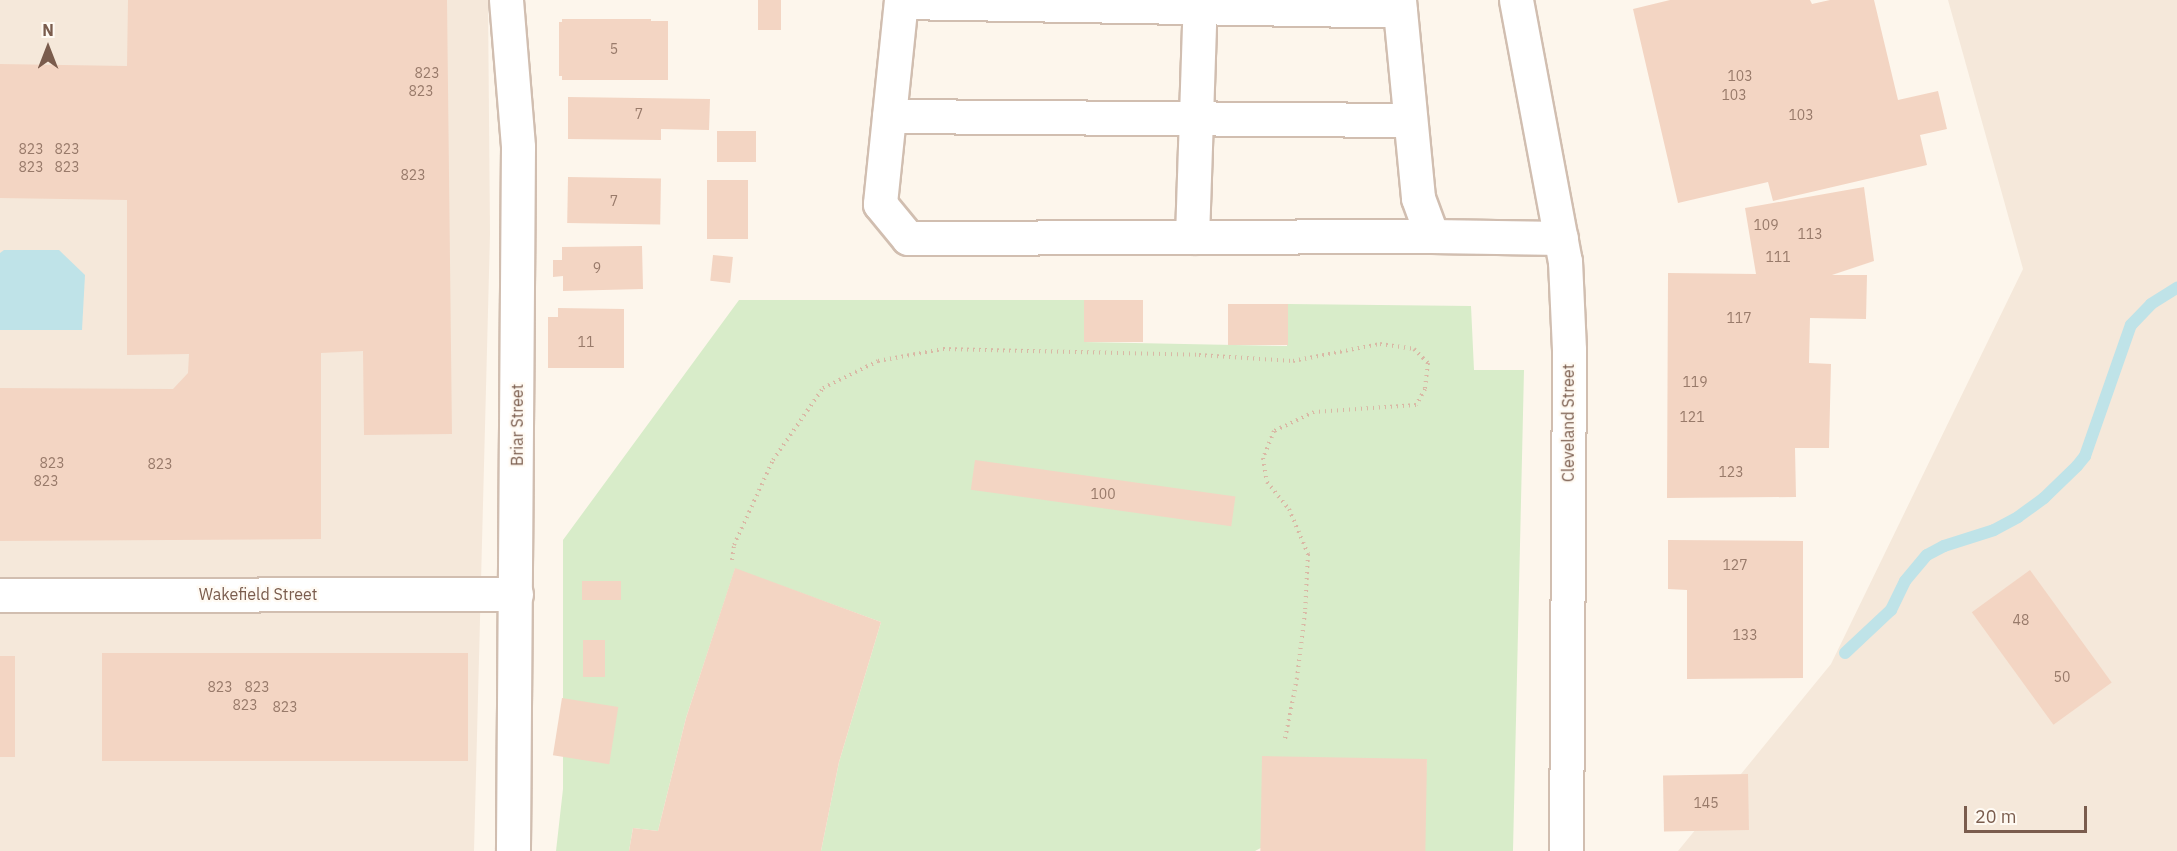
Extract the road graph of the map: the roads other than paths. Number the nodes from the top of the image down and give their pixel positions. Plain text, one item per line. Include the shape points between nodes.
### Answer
1 (506, 0) edge
2 (1516, 0) edge
3 (901, 1) edge
4 (1200, 4) edge
5 (1399, 5) edge
6 (889, 116) junction
7 (1196, 118) junction
8 (1410, 120) junction
9 (1432, 236) junction
10 (1192, 237) junction
11 (1561, 238) junction
12 (516, 594) junction
13 (0, 595) edge
14 (513, 851) edge
15 (1566, 851) edge

1 - 12 street, Briar Street via 518,147
2 - 11 street, Cleveland Street
3 - 4 street
3 - 6 street
4 - 5 street
4 - 7 street
5 - 8 street
6 - 7 street
6 - 10 street via 880,204 908,238
7 - 8 street
7 - 10 street
8 - 9 street via 1418,198
9 - 10 street
9 - 11 street
11 - 15 street, Cleveland Street via 1569,350
12 - 13 street, Wakefield Street
12 - 14 street, Briar Street

